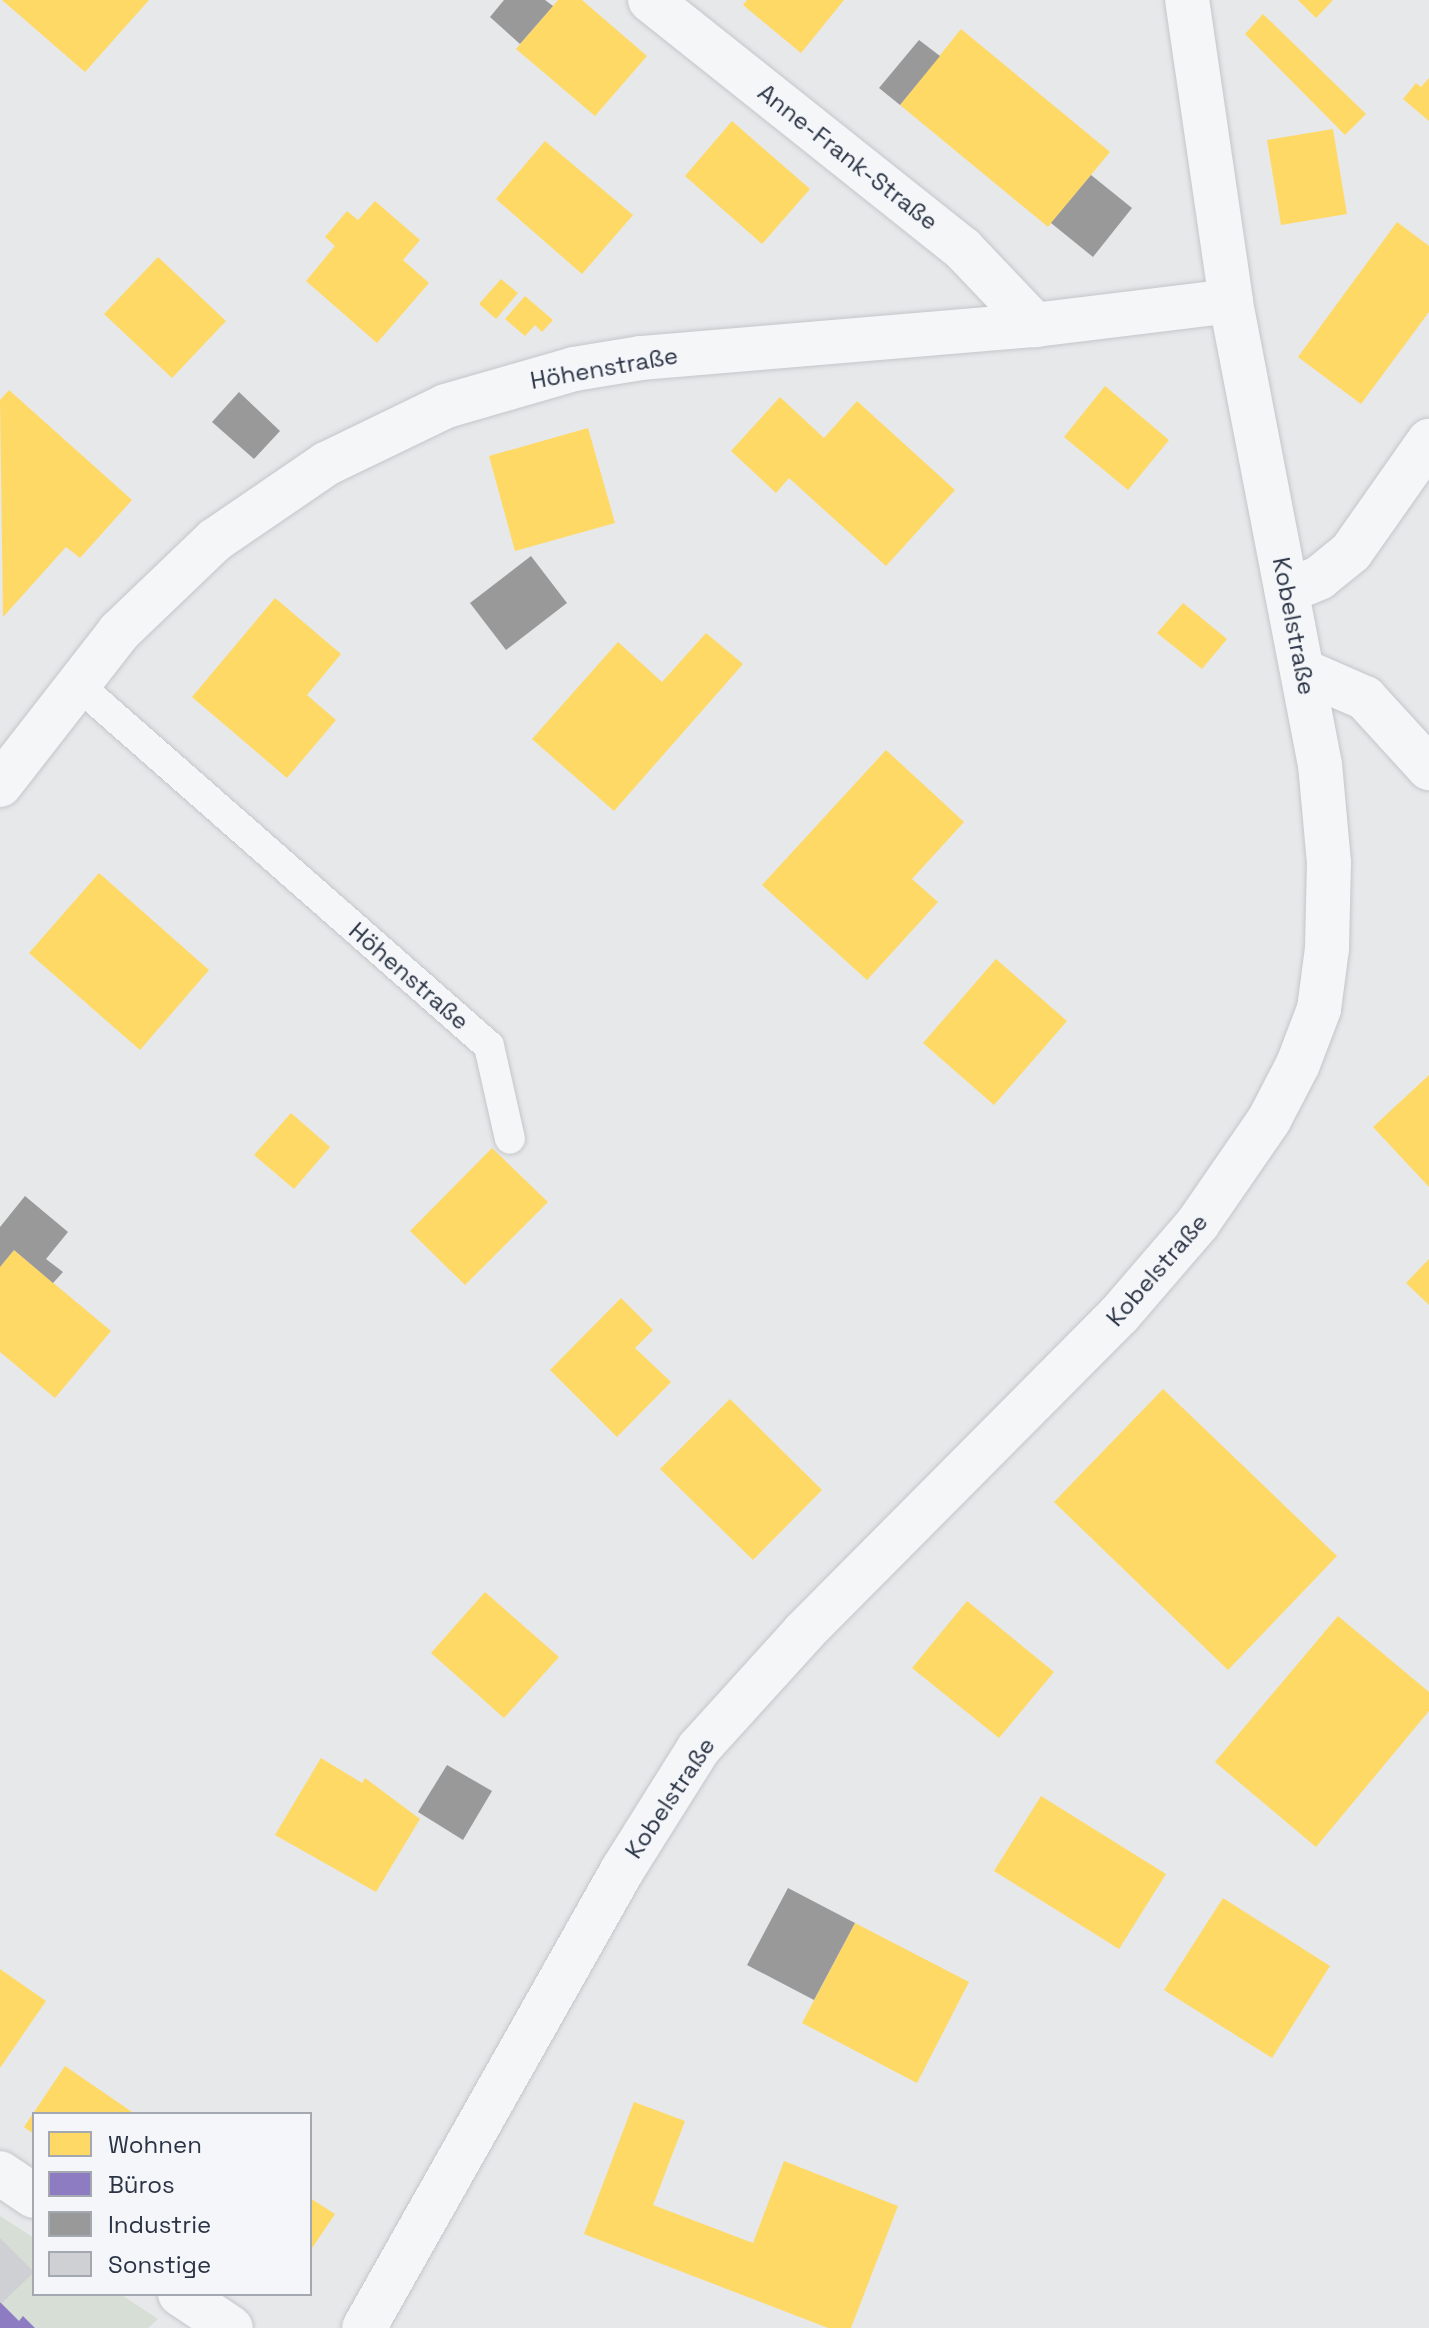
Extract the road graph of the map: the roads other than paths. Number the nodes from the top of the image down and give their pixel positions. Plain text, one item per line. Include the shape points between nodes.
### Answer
1 (650, 0) edge
2 (1187, 0) edge
3 (1231, 301) junction
4 (1035, 325) junction
5 (1429, 441) edge
6 (1287, 591) junction
7 (1303, 671) junction
8 (77, 684) junction
9 (1429, 768) edge
10 (0, 785) edge
11 (510, 1139) dead end
12 (0, 2173) edge
13 (32, 2195) edge
14 (183, 2296) edge
15 (231, 2328) edge
16 (364, 2328) edge

1 - 4 street, Anne-Frank-Straße via 963,249
2 - 3 street, Kobelstraße
3 - 4 street, Höhenstraße
3 - 6 street, Kobelstraße
4 - 8 street, Höhenstraße via 641,358 561,372 446,406 326,464 226,532 165,584
5 - 6 street via 1351,552 1319,578
6 - 7 street, Kobelstraße
7 - 9 street via 1365,698
7 - 16 street, Kobelstraße via 1320,765 1329,863 1327,948 1319,1009 1269,1120 1217,1200 1119,1315 804,1632 699,1748 623,1869
8 - 10 street, Höhenstraße
8 - 11 lane, Höhenstraße via 489,1046
12 - 13 street
14 - 15 street

